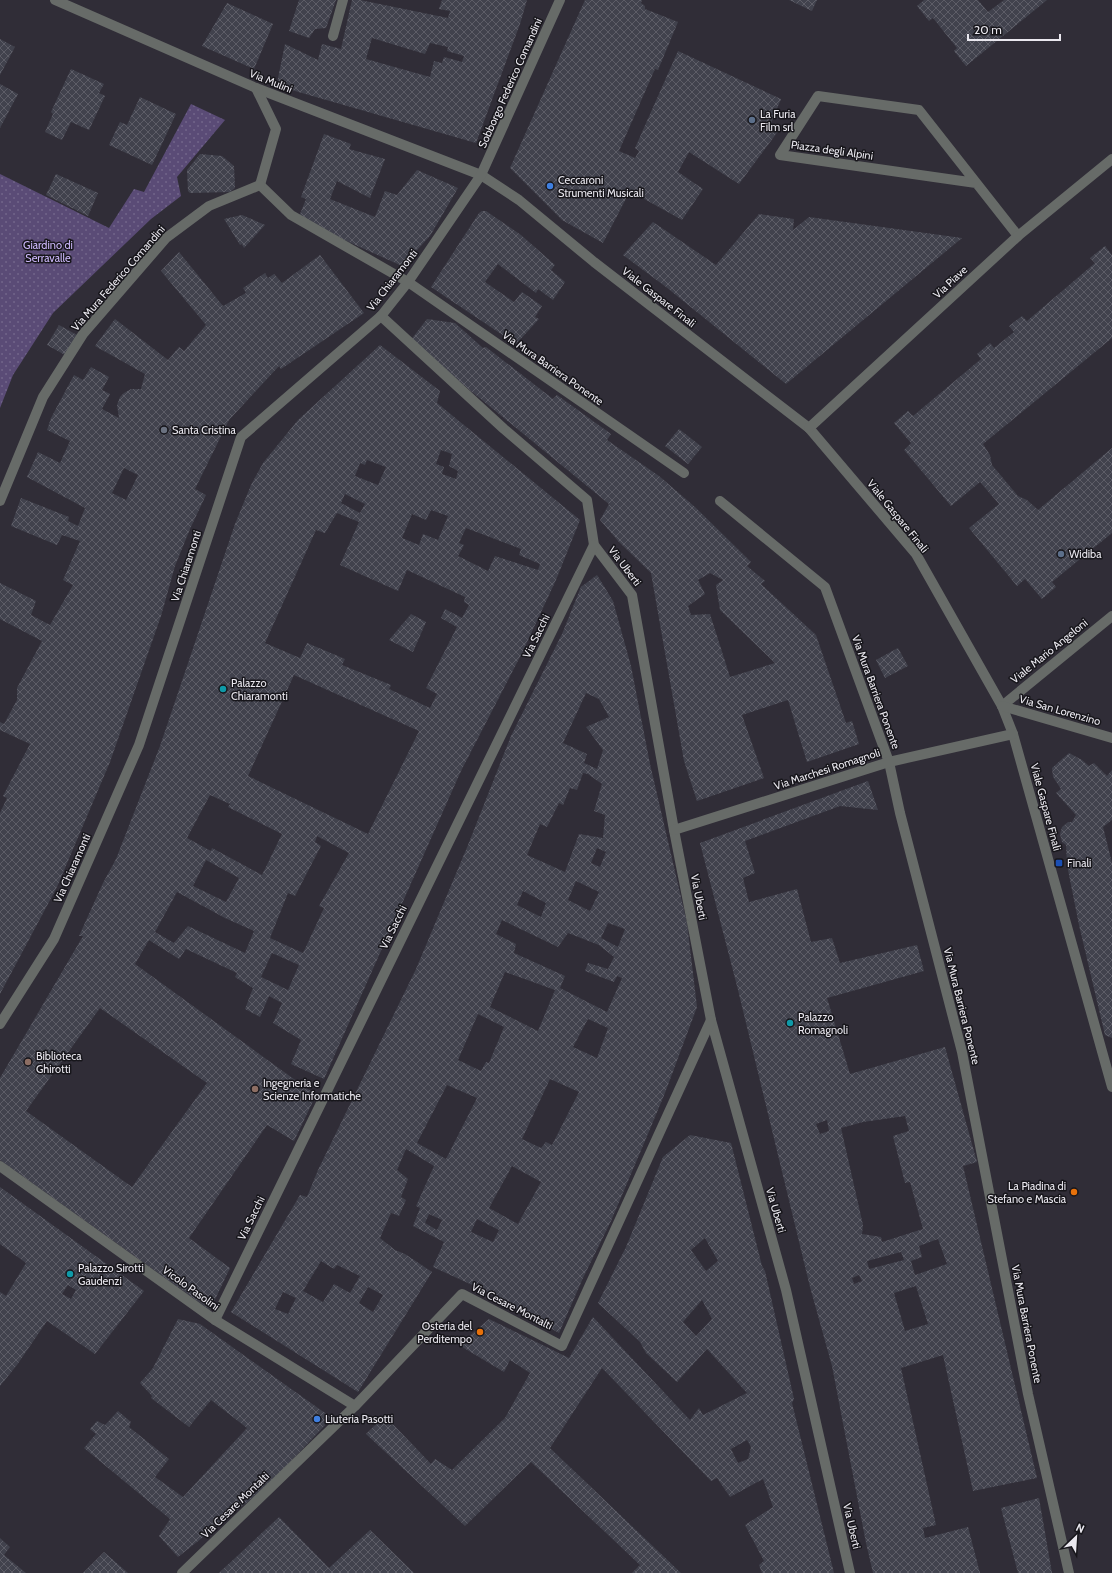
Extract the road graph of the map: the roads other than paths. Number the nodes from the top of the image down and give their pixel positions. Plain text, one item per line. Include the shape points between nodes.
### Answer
1 (55, 0) edge
2 (343, 0) edge
3 (560, 0) edge
4 (333, 36) dead end
5 (256, 88) junction
6 (1112, 159) edge
7 (481, 175) junction
8 (976, 183) junction
9 (260, 185) junction
10 (1018, 236) junction
11 (408, 282) junction
12 (381, 316) junction
13 (809, 428) junction
14 (684, 473) dead end
15 (0, 501) edge
16 (720, 501) dead end
17 (594, 545) junction
18 (1112, 616) edge
19 (1002, 706) junction
20 (1013, 734) junction
21 (1112, 738) edge
22 (889, 762) junction
23 (674, 830) junction
24 (711, 1020) junction
25 (0, 1024) edge
26 (1112, 1087) edge
27 (0, 1166) edge
28 (215, 1320) junction
29 (355, 1406) junction
30 (182, 1573) edge
31 (850, 1573) edge
32 (1069, 1573) edge

1 - 5 street, Via Mulini
2 - 4 street
3 - 7 street, Sobborgo Federico Comandini
5 - 7 street, Via Mulini
5 - 9 street via 276,128
6 - 10 street, Via Piave
7 - 11 street, Via Chiaramonti
7 - 13 street, Viale Gaspare Finali via 519,200 594,262
8 - 8 street, Piazza degli Alpini via 919,110 818,96 780,155
8 - 10 street, Piazza degli Alpini
9 - 11 street via 291,215
9 - 15 street, Via Mura Federico Comandini via 209,206 166,238 83,334 43,397
10 - 13 street, Via Piave
11 - 12 street, Via Chiaramonti
11 - 14 street, Via Mura Barriera Ponente
12 - 17 street, Via Uberti via 504,429 587,500
12 - 25 street, Via Chiaramonti via 242,437 139,745 54,939
13 - 19 street, Viale Gaspare Finali via 916,554
16 - 22 street, Via Mura Barriera Ponente via 825,587
17 - 23 street, Via Uberti via 632,595
17 - 28 street, Via Sacchi
18 - 19 street, Viale Mario Angeloni
19 - 20 street, Viale Gaspare Finali
19 - 21 street, Via San Lorenzino
20 - 22 street, Via Marchesi Romagnoli
20 - 26 street, Viale Gaspare Finali
22 - 23 street, Via Marchesi Romagnoli
22 - 32 street, Via Mura Barriera Ponente via 962,1052 1028,1394
23 - 24 street, Via Uberti
24 - 29 street, Via Cesare Montalti via 562,1346 462,1294
24 - 31 street, Via Uberti via 786,1290
27 - 28 street, Vicolo Pasolini
28 - 29 street, Vicolo Pasolini
29 - 30 street, Via Cesare Montalti

